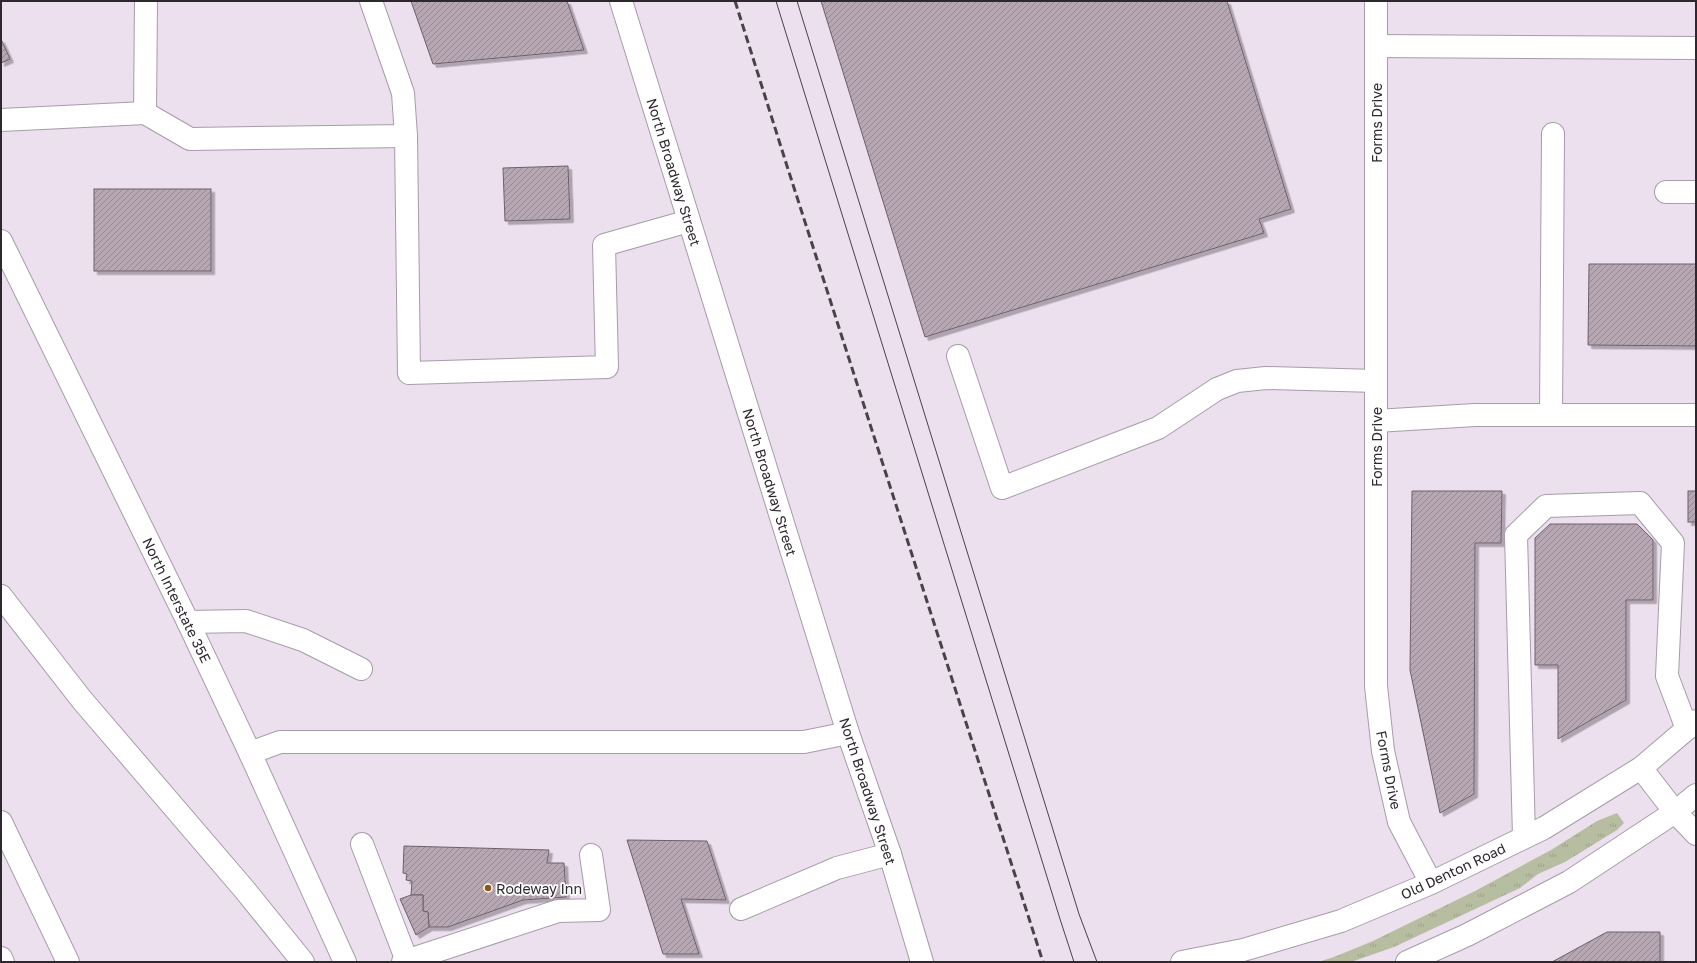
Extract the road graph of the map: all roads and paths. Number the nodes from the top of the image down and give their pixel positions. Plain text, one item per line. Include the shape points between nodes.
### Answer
1 (146, 1) edge
2 (371, 1) edge
3 (621, 1) edge
4 (1376, 1) edge
5 (1376, 46) junction
6 (1696, 48) edge
7 (145, 113) junction
8 (1, 120) edge
9 (1552, 134) dead end
10 (406, 136) junction
11 (1666, 192) dead end
12 (1696, 192) edge
13 (689, 221) junction
14 (1, 241) edge
15 (958, 356) dead end
16 (1376, 381) junction
17 (1551, 415) junction
18 (1696, 415) edge
19 (1376, 421) junction
20 (1, 596) edge
21 (188, 622) junction
22 (361, 669) dead end
23 (1691, 725) edge
24 (848, 732) junction
25 (250, 753) junction
26 (1641, 768) junction
27 (1696, 795) edge
28 (1675, 812) junction
29 (1, 822) edge
30 (1696, 834) edge
31 (1524, 837) junction
32 (362, 844) dead end
33 (890, 854) junction
34 (591, 855) dead end
35 (1431, 883) junction
36 (741, 908) dead end
37 (1, 958) edge
38 (1417, 960) edge
39 (3, 962) edge
40 (68, 962) edge
41 (303, 962) edge
42 (345, 962) edge
43 (405, 962) edge
44 (922, 962) edge
45 (1182, 962) edge

1 - 7 main road
2 - 10 main road via 403,93
3 - 13 main road, North Broadway Street
4 - 5 main road, Forms Drive
5 - 6 main road
5 - 16 main road, Forms Drive
7 - 8 main road
7 - 10 main road via 190,139
9 - 17 main road
10 - 13 main road via 409,373 608,367 604,245
11 - 12 main road
13 - 24 main road, North Broadway Street
14 - 21 main road, North Interstate 35E
15 - 16 main road via 1002,488 1158,428 1217,389 1237,382 1266,378
16 - 19 main road, Forms Drive
17 - 18 main road
17 - 19 main road
19 - 35 main road, Forms Drive via 1376,686 1383,751 1399,822
20 - 41 main road via 82,700
21 - 22 main road via 246,621 303,640
21 - 25 main road, North Interstate 35E
23 - 26 main road, Old Denton Road
23 - 31 main road via 1667,676 1673,543 1640,502 1546,506 1516,535
24 - 25 main road via 804,742 280,742
24 - 33 main road, North Broadway Street
25 - 42 main road, North Interstate 35E
26 - 28 main road
26 - 31 main road, Old Denton Road via 1544,828
27 - 28 main road
28 - 30 main road
28 - 38 main road via 1569,882
29 - 40 main road
31 - 35 main road, Old Denton Road
32 - 43 main road
33 - 36 main road via 837,868
33 - 44 main road, North Broadway Street
34 - 43 main road via 599,910 558,911
35 - 45 main road, Old Denton Road via 1341,921 1243,950
37 - 39 main road

